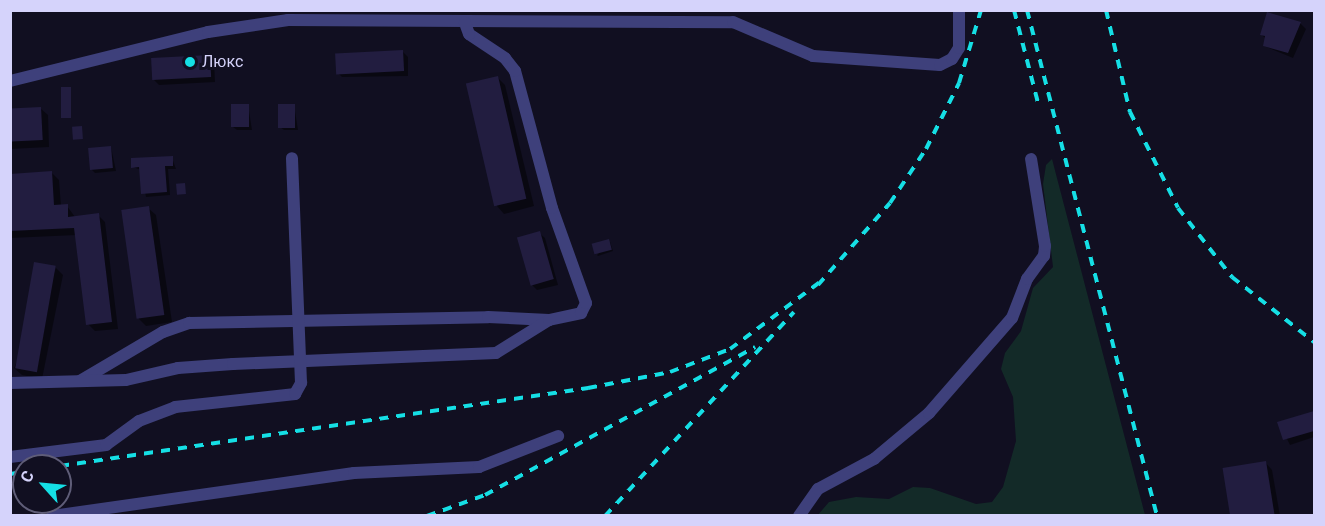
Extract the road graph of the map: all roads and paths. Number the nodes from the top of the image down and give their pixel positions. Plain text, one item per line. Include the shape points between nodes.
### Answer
1 (959, 10) edge
2 (393, 16) edge
3 (465, 23) junction
4 (10, 81) edge
5 (292, 158) dead end
6 (1031, 159) dead end
7 (298, 320) junction
8 (549, 320) junction
9 (300, 361) junction
10 (79, 381) junction
11 (10, 383) edge
12 (558, 436) dead end
13 (10, 458) edge
14 (52, 516) edge
15 (799, 516) edge

1 - 3 street via 959,48 952,59 940,65 813,56 733,22
2 - 3 street
2 - 4 street via 267,21
3 - 8 street via 466,32 505,58 514,71 552,208 585,303 581,313
5 - 7 street
6 - 15 street via 1044,256 1027,279 1012,318 929,413 874,459 818,489
7 - 8 street
7 - 9 street
7 - 10 street via 209,321 175,327
8 - 9 street via 496,353
9 - 10 street via 178,368 126,380
9 - 13 street via 299,389 289,397 175,407 139,421 106,445
10 - 11 street
12 - 14 street via 464,470 354,472

